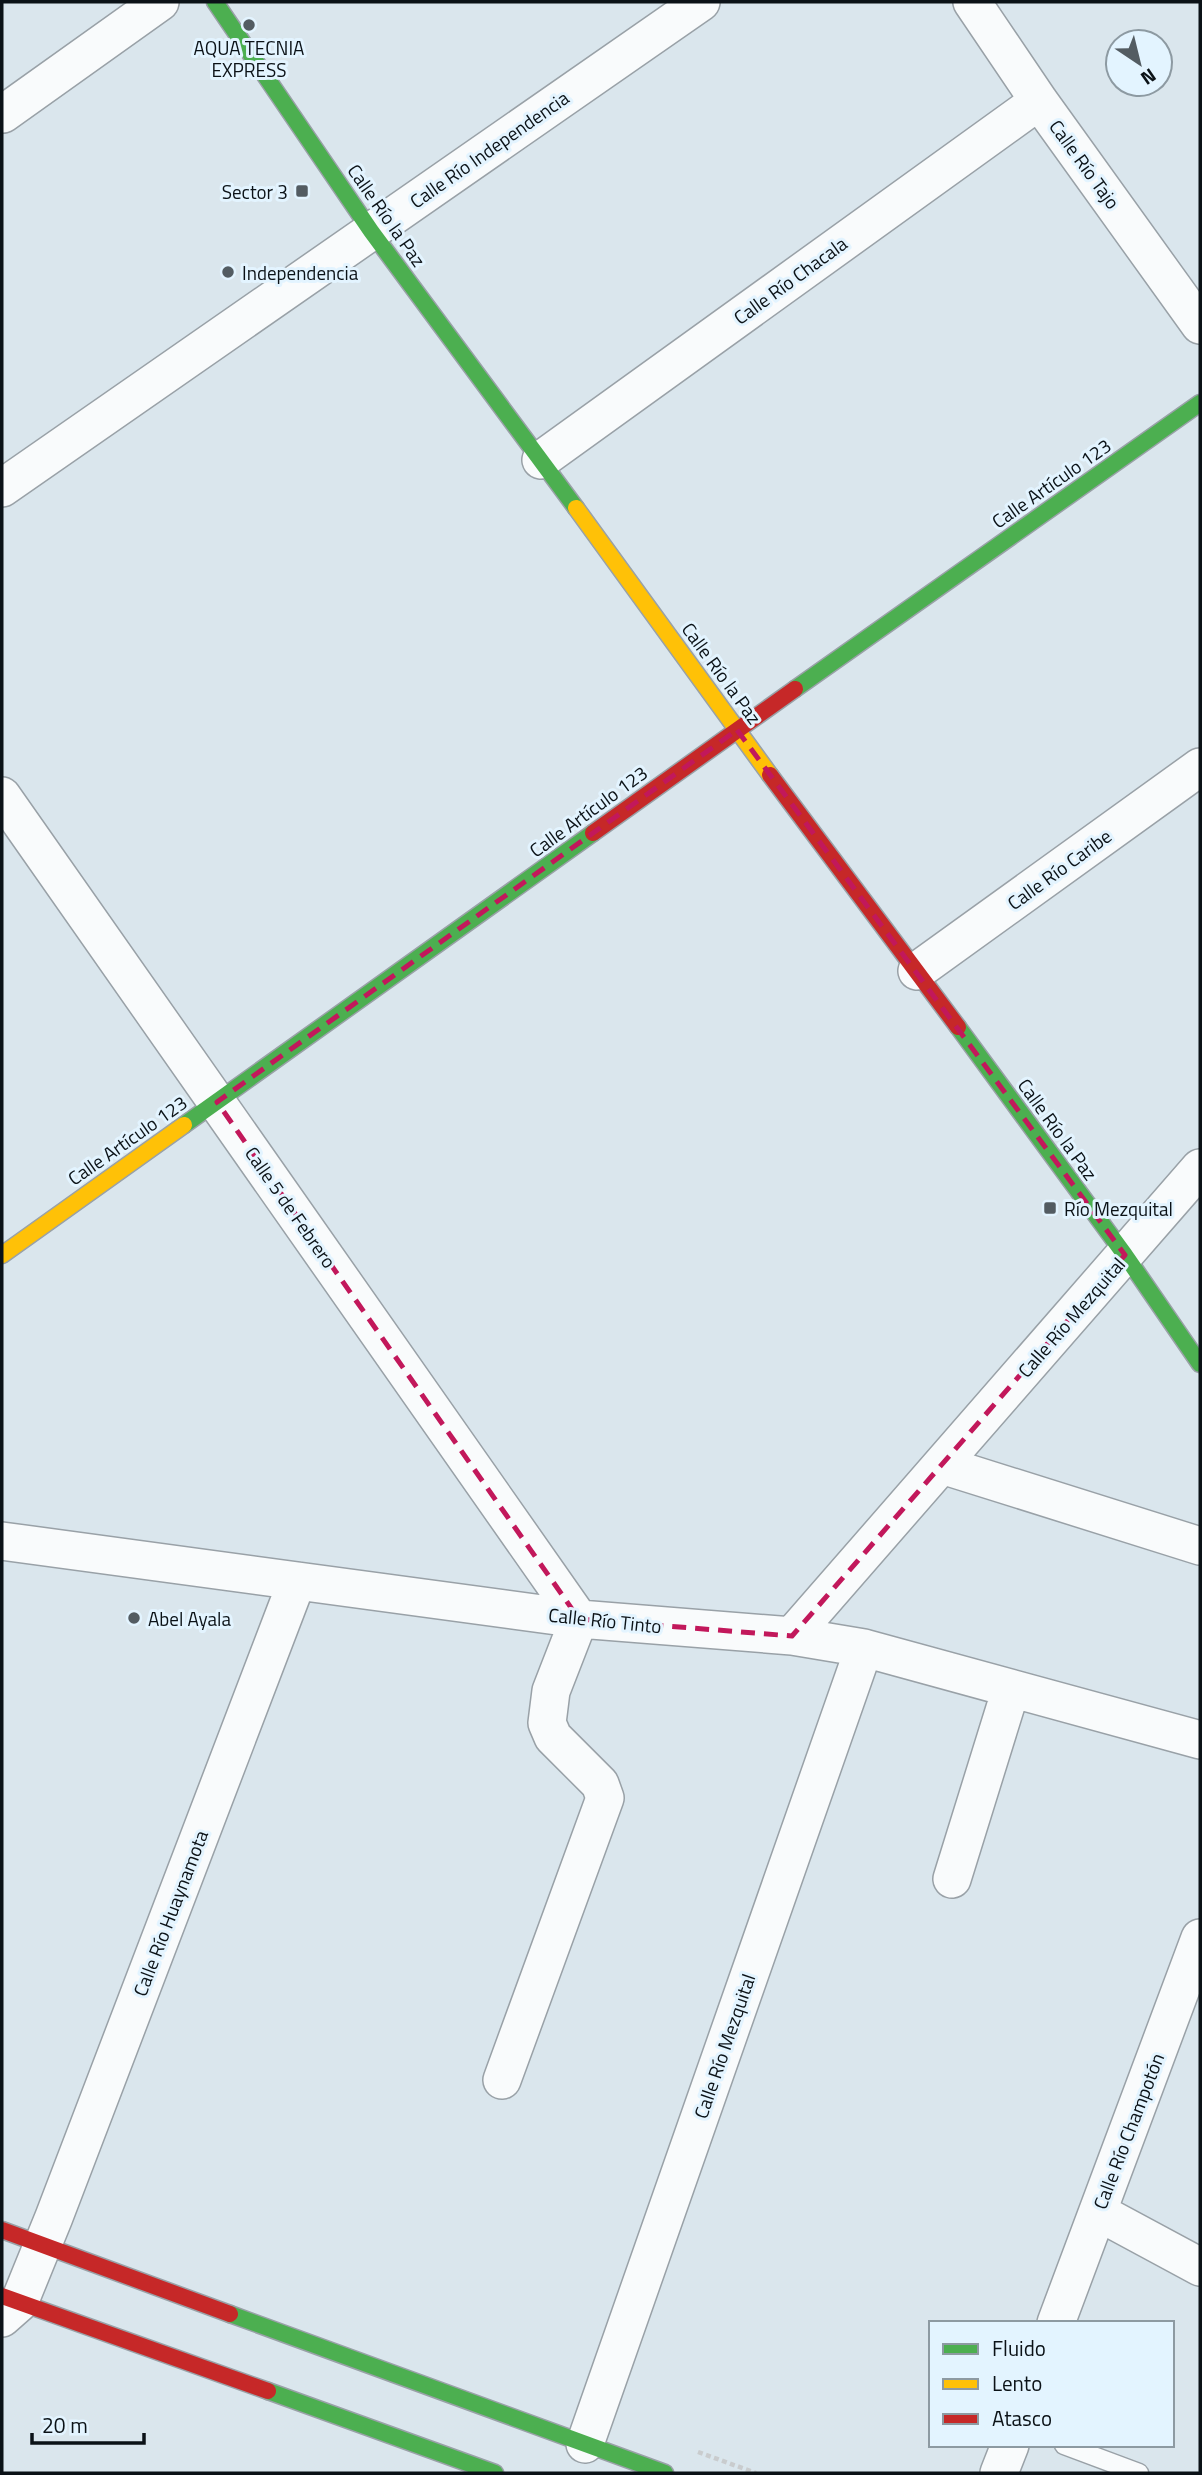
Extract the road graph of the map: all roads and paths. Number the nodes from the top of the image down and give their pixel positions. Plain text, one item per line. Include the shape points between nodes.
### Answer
1 (159, 2) edge
2 (215, 2) edge
3 (701, 2) edge
4 (972, 2) edge
5 (1039, 101) junction
6 (4, 114) dead end
7 (371, 231) junction
8 (1200, 325) edge
9 (1200, 403) edge
10 (541, 460) junction
11 (2, 488) edge
12 (737, 730) junction
13 (1200, 767) edge
14 (2, 796) edge
15 (917, 971) junction
16 (217, 1102) junction
17 (1200, 1168) edge
18 (2, 1255) edge
19 (1125, 1255) junction
20 (1200, 1364) edge
21 (942, 1465) junction
22 (2, 1541) edge
23 (1200, 1546) edge
24 (298, 1581) junction
25 (579, 1619) junction
26 (792, 1636) junction
27 (864, 1648) junction
28 (1011, 1689) junction
29 (1200, 1740) edge
30 (953, 1879) dead end
31 (1200, 1938) edge
32 (502, 2080) dead end
33 (1098, 2211) junction
34 (2, 2230) edge
35 (43, 2245) junction
36 (1200, 2267) edge
37 (8, 2306) edge
38 (1057, 2321) edge
39 (584, 2444) junction
40 (1009, 2447) edge
41 (1069, 2447) edge
42 (495, 2473) edge
43 (665, 2473) edge
44 (999, 2473) edge
45 (1139, 2473) edge

1 - 6 street
2 - 7 street, Calle Río la Paz
3 - 7 street, Calle Río Independencia
4 - 5 street, Calle Río Tajo
5 - 8 street, Calle Río Tajo
5 - 10 street, Calle Río Chacala
7 - 10 street, Calle Río la Paz
7 - 11 street, Calle Río Independencia
9 - 12 street, Calle Artículo 123
10 - 12 street, Calle Río la Paz
12 - 15 street, Calle Río la Paz
12 - 16 street, Calle Artículo 123
13 - 15 street, Calle Río Caribe
14 - 16 street, Calle 5 de Febrero
15 - 19 street, Calle Río la Paz
16 - 18 street, Calle Artículo 123
16 - 25 street, Calle 5 de Febrero
17 - 19 street, Calle Río Mezquital
19 - 20 street, Calle Río la Paz
19 - 21 street, Calle Río Mezquital
21 - 23 street
21 - 26 street, Calle Río Mezquital
22 - 24 street, Calle Río Tinto
24 - 25 street, Calle Río Tinto
24 - 35 street, Calle Río Huaynamota
25 - 26 street, Calle Río Tinto
25 - 32 street via 551,1692 547,1723 553,1737 600,1784 605,1798
26 - 27 street, Calle Río Tinto
27 - 28 street, Calle Río Tinto
27 - 39 street, Calle Río Mezquital
28 - 29 street, Calle Río Tinto
28 - 30 street
31 - 33 street, Calle Río Champotón
33 - 36 street
33 - 38 street, Calle Río Champotón
34 - 35 street
35 - 37 street, Calle Río Huaynamota
35 - 39 street
37 - 42 street
39 - 43 street
40 - 44 street
41 - 45 lane

